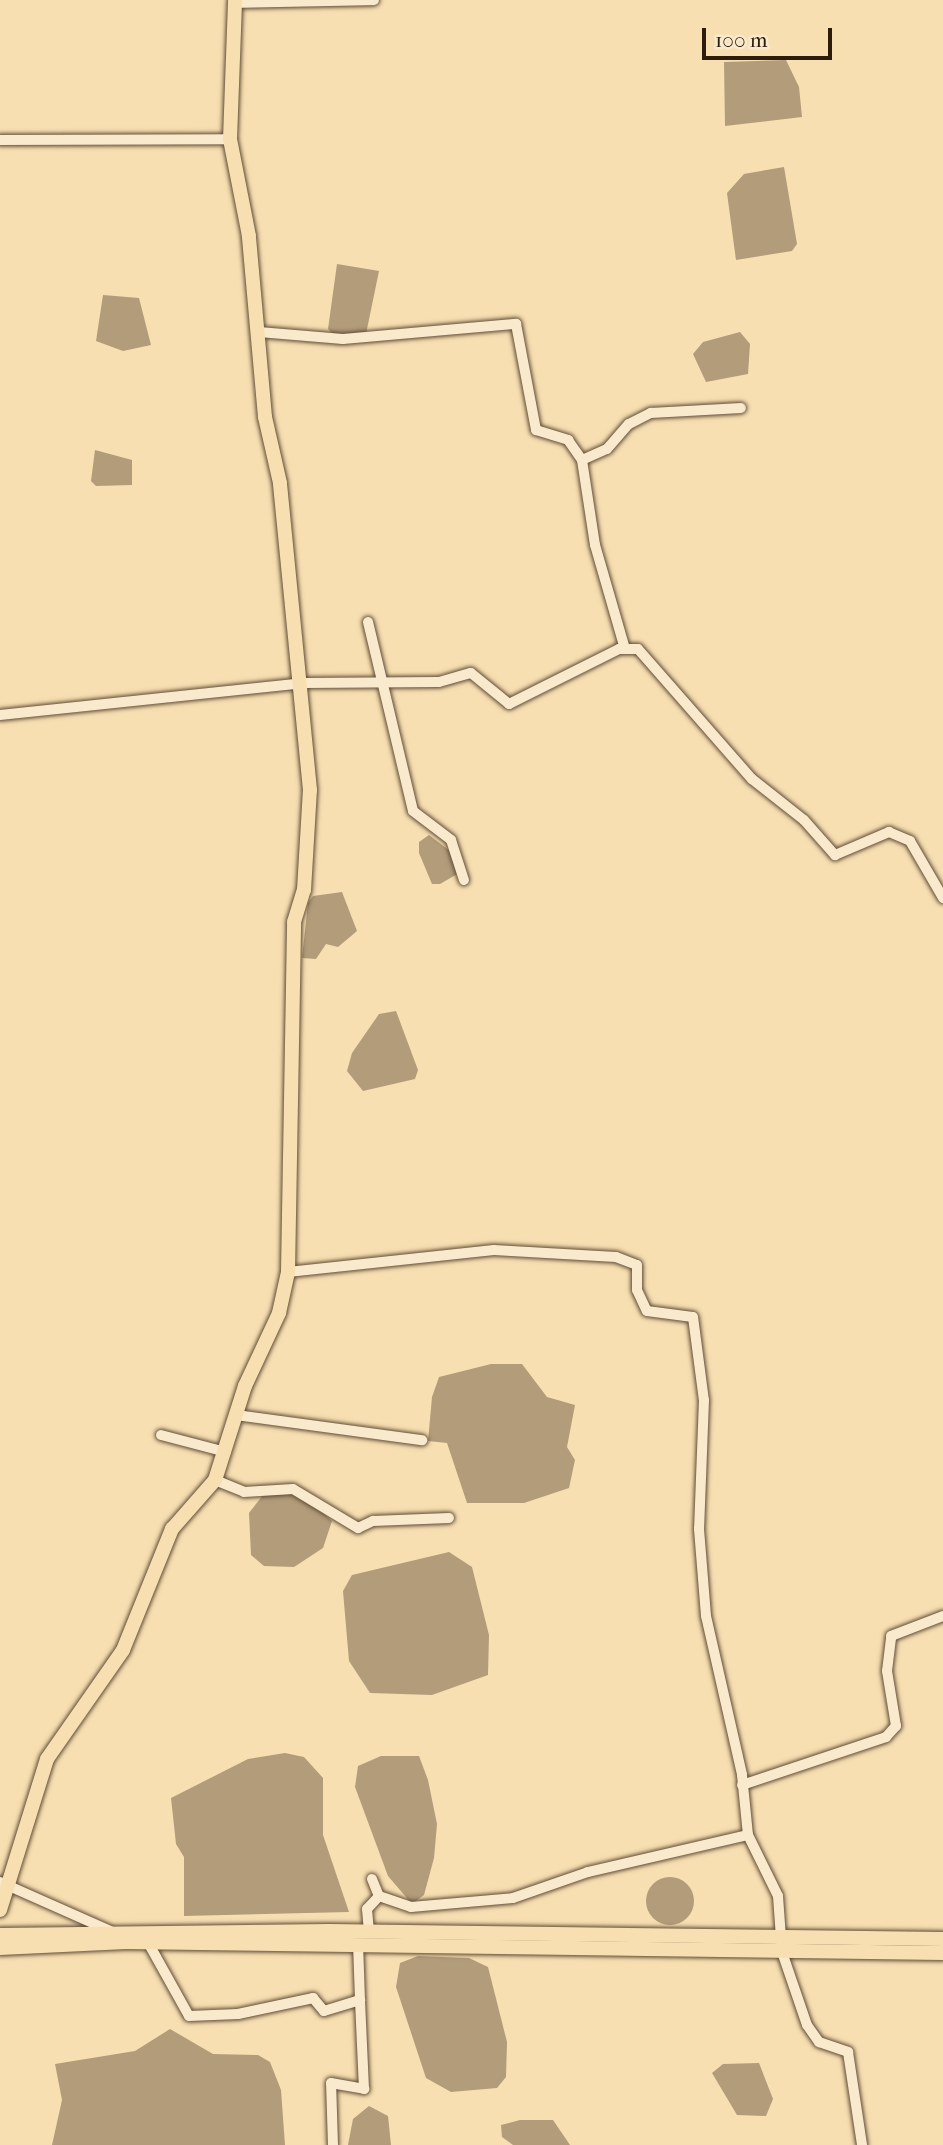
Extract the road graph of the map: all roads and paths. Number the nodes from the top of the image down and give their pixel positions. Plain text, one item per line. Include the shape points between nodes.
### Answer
1 (374, 0) edge
2 (235, 1) edge
3 (230, 139) junction
4 (0, 140) edge
5 (259, 332) junction
6 (741, 408) dead end
7 (582, 460) junction
8 (368, 622) dead end
9 (625, 649) junction
10 (381, 681) junction
11 (304, 682) junction
12 (0, 715) edge
13 (464, 880) dead end
14 (943, 898) edge
15 (288, 1272) junction
16 (236, 1415) junction
17 (161, 1435) dead end
18 (422, 1440) dead end
19 (226, 1452) junction
20 (215, 1480) junction
21 (449, 1518) dead end
22 (943, 1616) edge
23 (742, 1785) junction
24 (748, 1835) junction
25 (372, 1880) dead end
26 (2, 1883) edge
27 (379, 1896) junction
28 (0, 1910) edge
29 (113, 1932) junction
30 (369, 1932) junction
31 (0, 1936) edge
32 (145, 1937) junction
33 (943, 1939) edge
34 (358, 1944) junction
35 (781, 1945) junction
36 (0, 1948) edge
37 (943, 1953) edge
38 (360, 2000) junction
39 (333, 2145) edge
40 (862, 2145) edge

1 - 2 street
2 - 3 main road
3 - 4 street
3 - 5 main road
5 - 7 street via 343,340 516,324 536,430 568,440
5 - 11 main road via 265,417 281,484
6 - 7 street via 651,413 629,424 607,449
7 - 9 street via 595,545
8 - 10 street
9 - 10 street via 509,704 471,673 439,682
9 - 14 street via 638,649 752,779 804,820 835,855 889,832 910,841
10 - 11 street
10 - 13 street via 413,811 451,840
11 - 12 street
11 - 15 main road via 310,790 304,890 293,922
15 - 16 main road via 279,1313
15 - 23 street via 494,1250 616,1257 637,1265 637,1290 646,1311 693,1317 704,1400 699,1529 706,1616
16 - 18 street
16 - 19 main road
17 - 19 street
19 - 20 main road
20 - 21 street via 244,1492 293,1489 358,1528 373,1521
20 - 26 main road via 172,1530 123,1650 47,1759
22 - 23 street via 891,1636 887,1671 896,1726 886,1737
23 - 24 street
24 - 27 street via 613,1865 513,1898 411,1907
24 - 35 street via 778,1896
25 - 27 street
26 - 28 main road
26 - 29 street
27 - 30 street via 367,1909
29 - 31 main road
29 - 32 main road
30 - 32 main road
30 - 35 main road
32 - 34 main road
32 - 36 main road
32 - 38 street via 189,2016 238,2014 313,1998 324,2011
33 - 35 main road
34 - 35 main road
34 - 38 street
35 - 37 main road
35 - 40 street via 807,2025 819,2042 848,2053
38 - 39 street via 363,2089 331,2083

